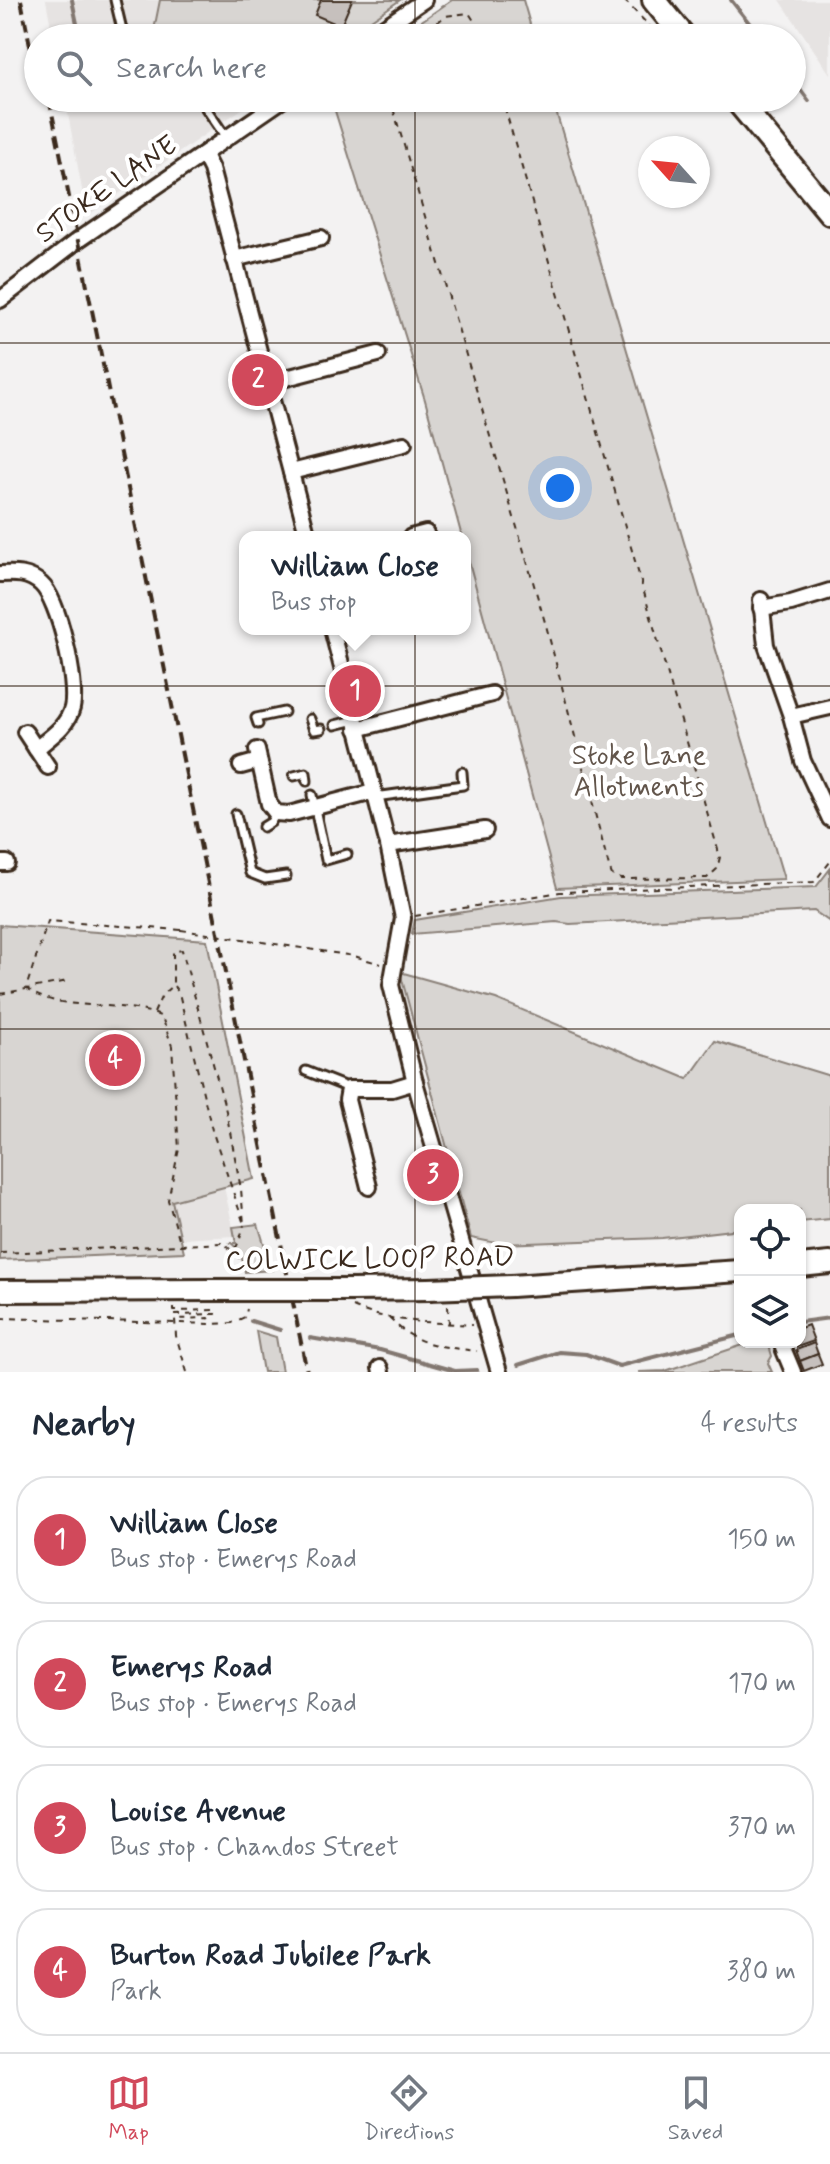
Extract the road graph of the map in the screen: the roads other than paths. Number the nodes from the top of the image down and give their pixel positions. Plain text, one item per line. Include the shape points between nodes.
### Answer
1 (115, 0) edge
2 (424, 0) edge
3 (645, 0) edge
4 (654, 0) edge
5 (121, 24) edge
6 (389, 24) edge
7 (665, 24) edge
8 (668, 24) edge
9 (209, 112) edge
10 (265, 112) edge
11 (747, 112) edge
12 (227, 139) junction
13 (204, 155) junction
14 (830, 213) edge
15 (321, 238) dead end
16 (234, 259) junction
17 (2, 293) edge
18 (378, 354) dead end
19 (267, 383) junction
20 (404, 445) dead end
21 (291, 472) junction
22 (306, 531) edge
23 (0, 574) edge
24 (830, 591) edge
25 (334, 635) edge
26 (492, 694) dead end
27 (830, 707) edge
28 (284, 712) dead end
29 (791, 716) junction
30 (310, 719) dead end
31 (258, 724) dead end
32 (335, 725) dead end
33 (356, 725) junction
34 (321, 729) dead end
35 (25, 732) dead end
36 (36, 749) junction
37 (241, 766) dead end
38 (48, 767) dead end
39 (462, 772) dead end
40 (294, 776) dead end
41 (307, 781) dead end
42 (374, 795) junction
43 (313, 801) junction
44 (276, 813) junction
45 (236, 814) dead end
46 (830, 819) edge
47 (263, 827) dead end
48 (485, 830) dead end
49 (388, 845) junction
50 (347, 854) dead end
51 (286, 876) dead end
52 (306, 1071) dead end
53 (415, 1082) junction
54 (349, 1089) junction
55 (369, 1187) dead end
56 (830, 1263) edge
57 (806, 1265) edge
58 (734, 1271) edge
59 (0, 1291) edge
60 (783, 1348) dead end
61 (499, 1372) edge
62 (793, 1372) edge

1 - 5 lane
2 - 6 street
3 - 7 main road
4 - 8 main road
9 - 12 lane
10 - 12 street, STOKE LANE
11 - 14 main road
12 - 13 street, STOKE LANE
13 - 16 street
13 - 17 street, STOKE LANE
15 - 16 street
16 - 19 street
18 - 19 street
19 - 21 street
20 - 21 street
21 - 22 street
23 - 36 street via 25,575 39,582 56,607 64,639 72,706 63,726
24 - 29 street via 791,603 761,604 766,645
25 - 33 street
26 - 33 street
27 - 29 street
28 - 31 lane via 256,718
29 - 46 street via 803,761
30 - 34 lane via 314,730
32 - 33 lane
33 - 42 street
35 - 36 street
36 - 38 street
37 - 44 street via 259,750 269,804
39 - 42 lane via 463,785
40 - 41 lane via 306,773
42 - 43 street
42 - 49 street
43 - 44 street via 289,814
43 - 50 lane via 326,860
44 - 47 lane
45 - 51 lane via 250,873 265,879
48 - 49 street
49 - 53 street via 403,918 391,985
52 - 54 lane
53 - 54 street via 392,1089
53 - 61 street
54 - 55 street via 347,1100
56 - 57 main road
58 - 59 main road, COLWICK LOOP ROAD, bridge via 353,1298
60 - 62 street

